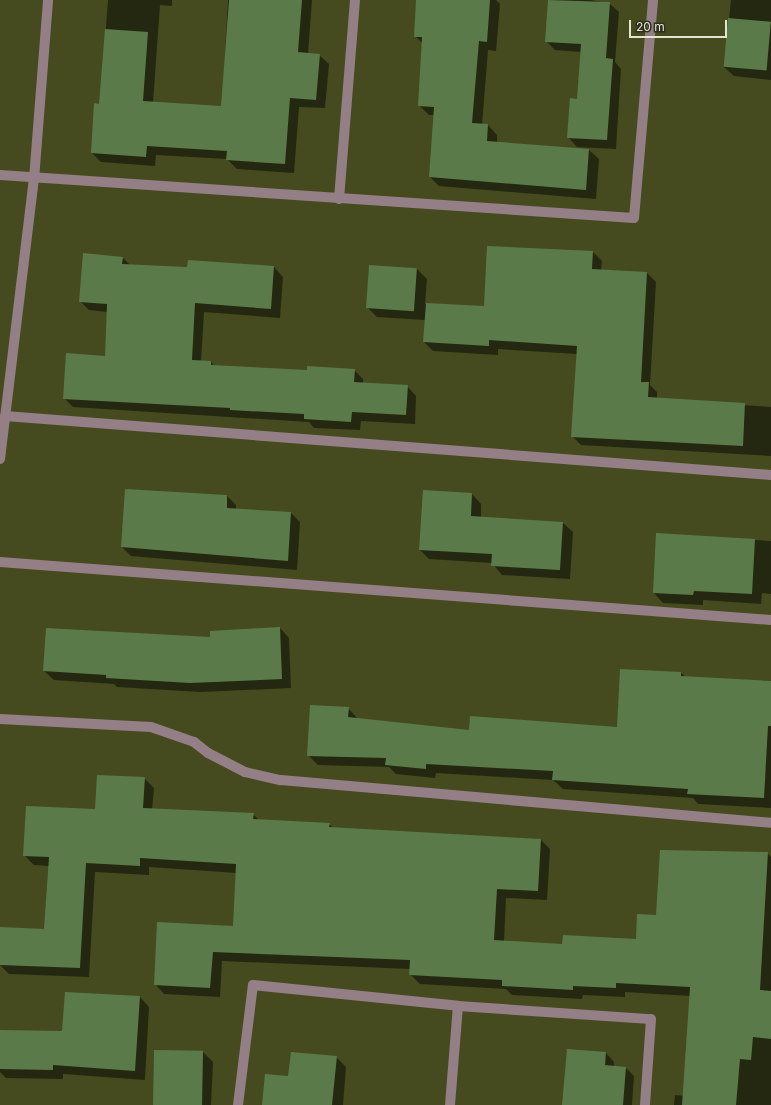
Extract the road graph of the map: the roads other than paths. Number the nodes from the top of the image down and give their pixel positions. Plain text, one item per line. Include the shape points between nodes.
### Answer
1 (48, 0) edge
2 (355, 0) edge
3 (653, 0) edge
4 (0, 175) edge
5 (34, 179) junction
6 (339, 199) junction
7 (5, 416) junction
8 (0, 459) edge
9 (771, 475) edge
10 (0, 562) edge
11 (771, 620) edge
12 (0, 719) edge
13 (771, 823) edge
14 (458, 1006) junction
15 (238, 1105) edge
16 (450, 1105) edge
17 (644, 1105) edge

1 - 5 street
2 - 6 street
3 - 6 street via 634,218
4 - 5 street
5 - 6 street
5 - 7 street
7 - 8 street
7 - 9 street
10 - 11 street
12 - 13 street via 151,728 194,742 208,753 245,772 281,780
14 - 15 street via 253,985
14 - 16 street
14 - 17 street via 651,1019

